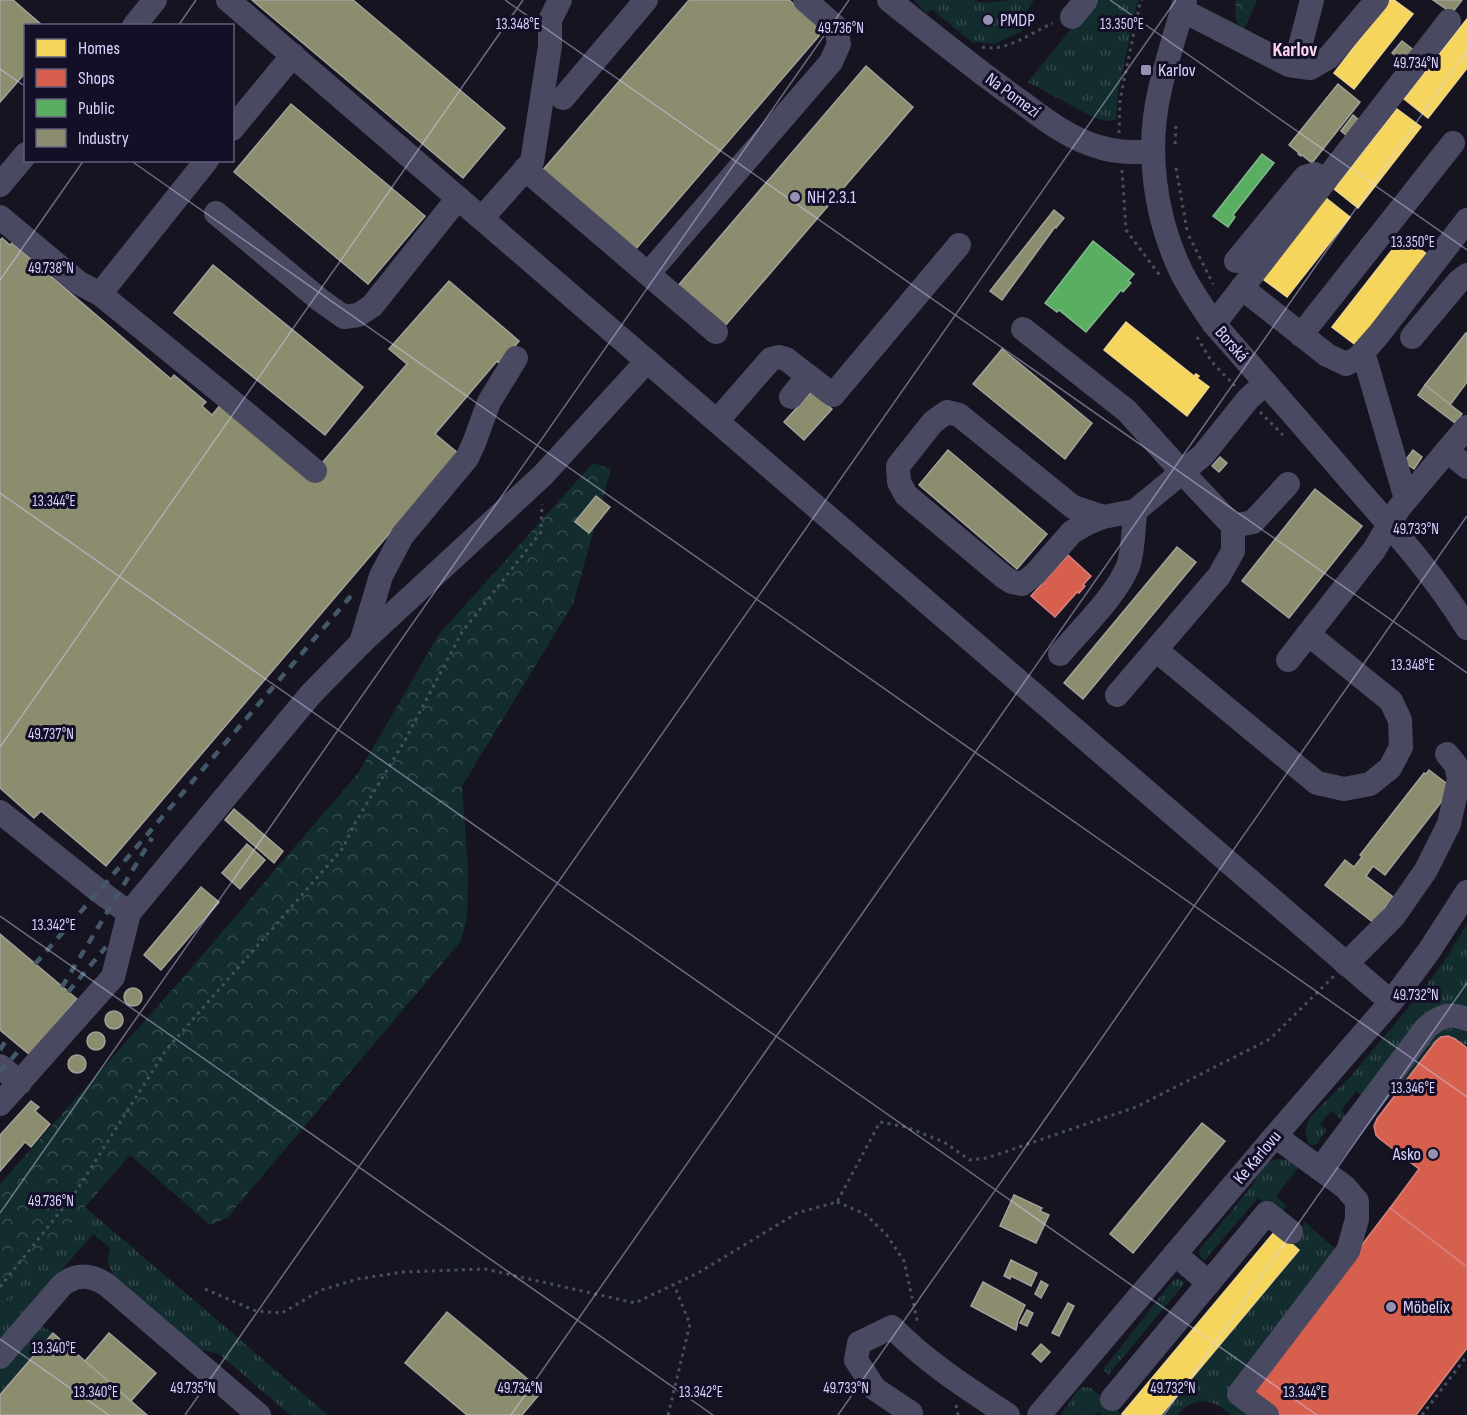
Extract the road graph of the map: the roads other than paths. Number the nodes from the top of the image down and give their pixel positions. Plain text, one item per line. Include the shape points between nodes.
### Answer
1 (155, 0) edge
2 (228, 0) edge
3 (645, 0) edge
4 (805, 0) edge
5 (889, 0) edge
6 (902, 0) edge
7 (1312, 0) edge
8 (1377, 0) edge
9 (1184, 5) edge
10 (547, 16) edge
11 (916, 21) junction
12 (1449, 21) dead end
13 (136, 24) edge
14 (293, 55) junction
15 (1295, 66) junction
16 (563, 98) dead end
17 (234, 127) edge
18 (1453, 143) dead end
19 (1153, 152) junction
20 (24, 156) edge
21 (205, 162) edge
22 (525, 169) junction
23 (1325, 181) junction
24 (0, 185) edge
25 (458, 198) junction
26 (216, 213) dead end
27 (0, 217) edge
28 (482, 218) junction
29 (1467, 220) edge
30 (958, 245) dead end
31 (1236, 261) dead end
32 (648, 274) junction
33 (1467, 275) edge
34 (1242, 288) junction
35 (100, 294) junction
36 (1214, 324) junction
37 (1023, 329) dead end
38 (716, 332) dead end
39 (1301, 335) junction
40 (1412, 337) dead end
41 (516, 358) dead end
42 (1358, 358) junction
43 (647, 361) junction
44 (808, 376) junction
45 (1266, 383) junction
46 (791, 397) dead end
47 (717, 421) junction
48 (1467, 427) edge
49 (1447, 451) junction
50 (1467, 467) edge
51 (315, 471) dead end
52 (1182, 472) junction
53 (1288, 484) dead end
54 (1406, 499) junction
55 (1135, 511) junction
56 (1103, 518) junction
57 (1389, 525) junction
58 (1233, 526) junction
59 (1467, 628) edge
60 (1308, 634) junction
61 (361, 643) junction
62 (1156, 650) junction
63 (1060, 654) dead end
64 (1288, 660) dead end
65 (1117, 695) dead end
66 (1447, 754) dead end
67 (0, 812) edge
68 (1467, 892) edge
69 (129, 913) junction
70 (1346, 964) junction
71 (1391, 1002) junction
72 (1466, 1035) edge
73 (0, 1066) edge
74 (20, 1083) junction
75 (0, 1104) edge
76 (1275, 1136) junction
77 (1320, 1169) junction
78 (1291, 1232) dead end
79 (1175, 1254) junction
80 (1209, 1283) junction
81 (0, 1357) edge
82 (1112, 1399) dead end
83 (911, 1413) dead end
84 (259, 1415) edge
85 (1008, 1415) edge
86 (1039, 1415) edge
87 (1267, 1415) edge

1 - 13 street
2 - 14 street
3 - 16 street
4 - 32 street via 836,27 839,44 831,62
5 - 11 street, Na Pomezí
6 - 11 street
7 - 15 street
8 - 15 street via 1329,57 1310,68
9 - 15 street
9 - 19 street, Borská via 1160,88
10 - 22 street via 550,46 532,162
11 - 19 street, Na Pomezí via 1063,131 1090,144 1121,152
12 - 23 street
14 - 17 street
14 - 25 street
18 - 39 street
19 - 36 street, Borská via 1156,192 1172,250
20 - 24 street
21 - 35 street
22 - 28 street
22 - 32 street
23 - 31 street via 1315,174 1305,177
23 - 34 street
25 - 26 street via 372,306 358,315 344,317
25 - 28 street
27 - 35 street via 79,283
28 - 43 street
29 - 42 street
30 - 44 street via 832,395
32 - 38 street
33 - 40 street
34 - 36 street
34 - 39 street
35 - 51 street
36 - 45 street, Borská
37 - 52 street via 1127,411
39 - 42 street via 1346,364
41 - 61 street via 489,402 467,458 402,536 381,576
42 - 54 street via 1366,362
43 - 47 street
43 - 61 street via 543,475
44 - 46 street
44 - 47 street via 786,359 771,359
45 - 52 street via 1248,399 1203,455
45 - 57 street, Borská
47 - 70 street
48 - 49 street
49 - 50 street
49 - 54 street
52 - 55 street
52 - 58 street
53 - 58 street via 1253,522
54 - 57 street
55 - 56 street
55 - 63 street via 1128,565 1114,591
56 - 56 street via 1073,507 959,415 947,412 933,422 898,466 899,482 906,495 1012,582 1022,584 1072,532
57 - 59 street, Borská
57 - 60 street
58 - 62 street via 1233,552 1219,576
60 - 62 street via 1391,701 1400,720 1401,747 1390,768 1370,784 1344,789 1317,783
60 - 64 street
61 - 69 street via 311,694
62 - 65 street
66 - 70 street via 1456,765 1459,779 1449,824 1426,870 1394,916
67 - 69 street
68 - 71 street, Ke Karlovu
69 - 74 street via 113,977
70 - 71 street
71 - 76 street, Ke Karlovu
72 - 77 street via 1454,1015 1438,1018 1426,1028
73 - 74 street
74 - 75 street
76 - 77 street
76 - 79 street, Ke Karlovu
77 - 87 street via 1357,1201 1356,1219 1347,1251 1239,1394
78 - 80 street via 1267,1213
79 - 80 street
79 - 86 street, Ke Karlovu
80 - 82 street
81 - 84 street via 62,1285 73,1278 88,1276 107,1285
83 - 85 street via 874,1389 856,1360 858,1343 892,1327 936,1366

